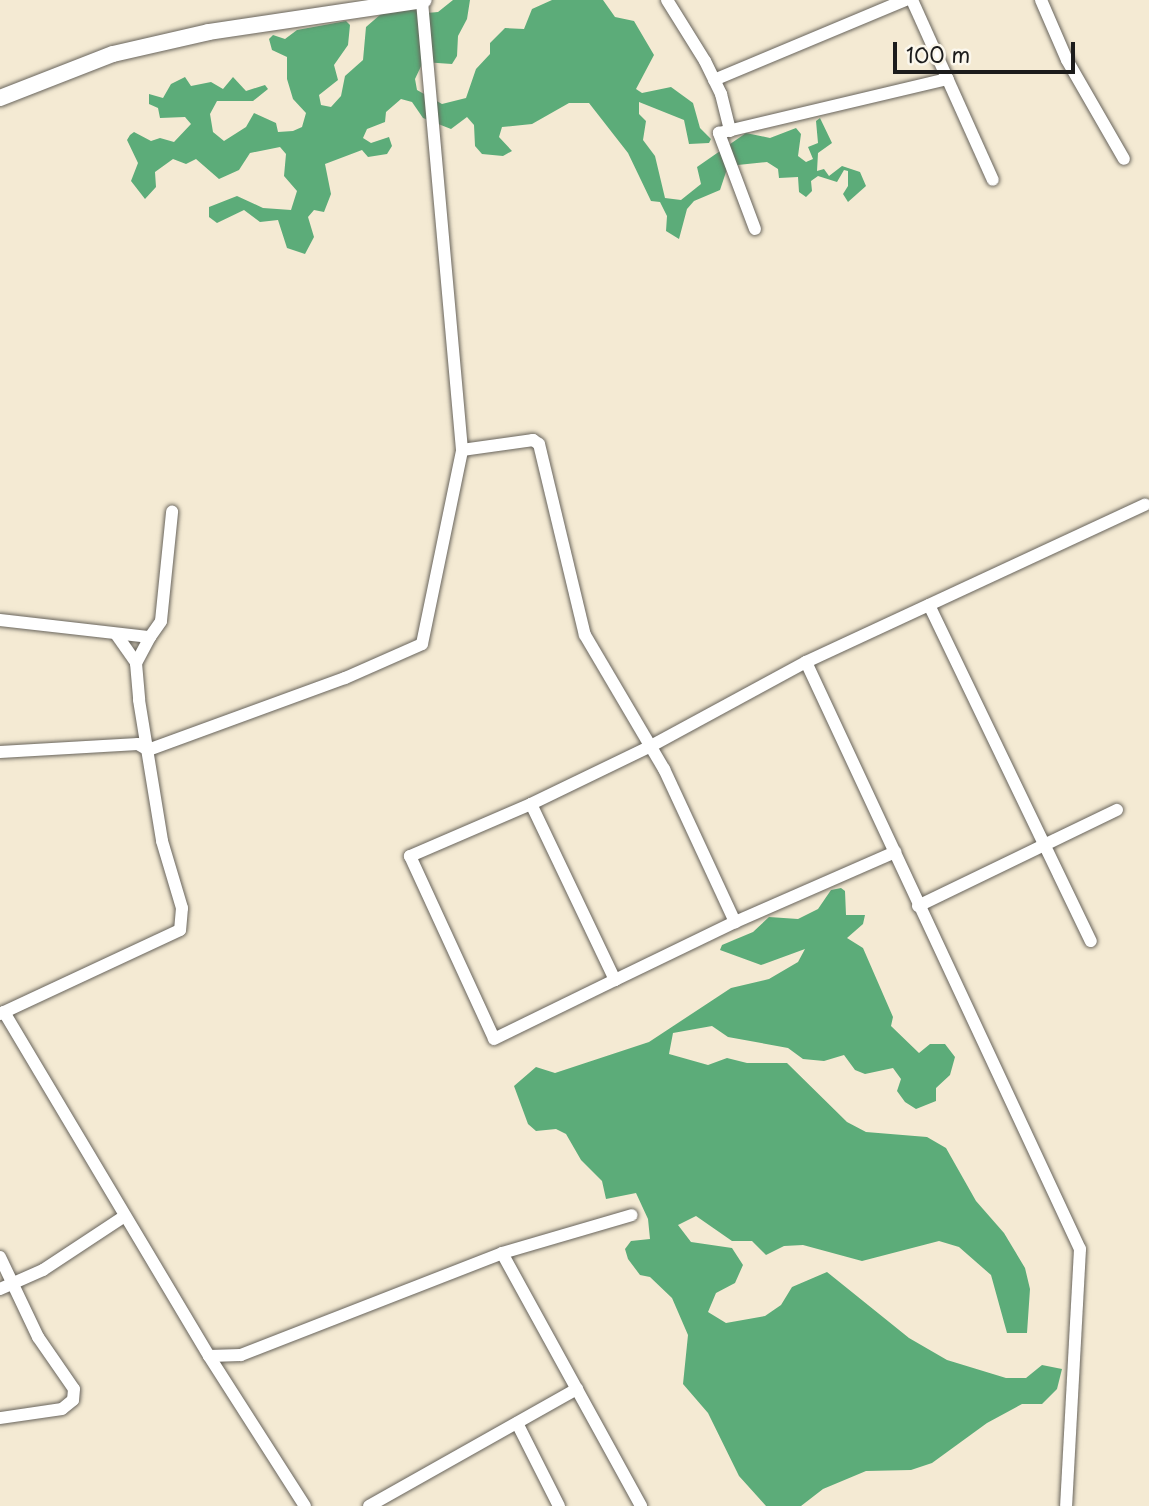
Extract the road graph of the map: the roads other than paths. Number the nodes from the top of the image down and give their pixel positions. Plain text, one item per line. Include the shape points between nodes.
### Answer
1 (667, 0) edge
2 (905, 0) edge
3 (912, 0) edge
4 (1041, 0) edge
5 (423, 1) edge
6 (948, 79) junction
7 (714, 80) junction
8 (0, 98) edge
9 (730, 131) junction
10 (1124, 159) dead end
11 (993, 180) dead end
12 (755, 229) dead end
13 (462, 450) junction
14 (1145, 505) dead end
15 (172, 512) dead end
16 (929, 605) junction
17 (0, 620) edge
18 (116, 634) junction
19 (149, 637) junction
20 (806, 662) junction
21 (136, 663) junction
22 (651, 746) junction
23 (148, 750) junction
24 (0, 752) edge
25 (531, 804) junction
26 (1116, 810) dead end
27 (1042, 847) junction
28 (895, 852) junction
29 (918, 906) junction
30 (735, 922) junction
31 (1091, 941) dead end
32 (615, 980) junction
33 (2, 1013) edge
34 (632, 1215) dead end
35 (125, 1216) junction
36 (502, 1253) junction
37 (0, 1256) edge
38 (16, 1284) junction
39 (0, 1289) edge
40 (209, 1356) junction
41 (577, 1389) junction
42 (0, 1418) edge
43 (517, 1423) junction
44 (305, 1506) edge
45 (369, 1506) edge
46 (559, 1506) edge
47 (641, 1506) edge
48 (1066, 1506) edge

1 - 7 street
2 - 7 street
3 - 6 street
4 - 10 street via 1067,60
5 - 8 street via 209,32 114,54
5 - 13 street
6 - 9 street
6 - 11 street
7 - 9 street
9 - 12 street via 719,133
13 - 22 street via 533,440 539,444 585,635
13 - 23 street via 422,643 345,678
14 - 16 street
15 - 19 street via 161,621
16 - 20 street
16 - 27 street
17 - 18 street
18 - 19 street
18 - 21 street
19 - 21 street
20 - 22 street
20 - 28 street
21 - 23 street
22 - 25 street
22 - 30 street
23 - 24 street via 138,744
23 - 33 street via 162,841 182,908 180,930
25 - 32 street
25 - 32 street via 410,856 494,1039
26 - 27 street
27 - 29 street
27 - 31 street
28 - 29 street
28 - 30 street
29 - 48 street via 1080,1249
30 - 32 street
33 - 35 street
34 - 36 street
35 - 38 street
35 - 40 street
36 - 40 street via 241,1354
36 - 41 street
37 - 38 street
38 - 39 street
38 - 42 street via 38,1337 74,1389 73,1400 62,1409
40 - 44 street
41 - 43 street
41 - 47 street
43 - 45 street
43 - 46 street

